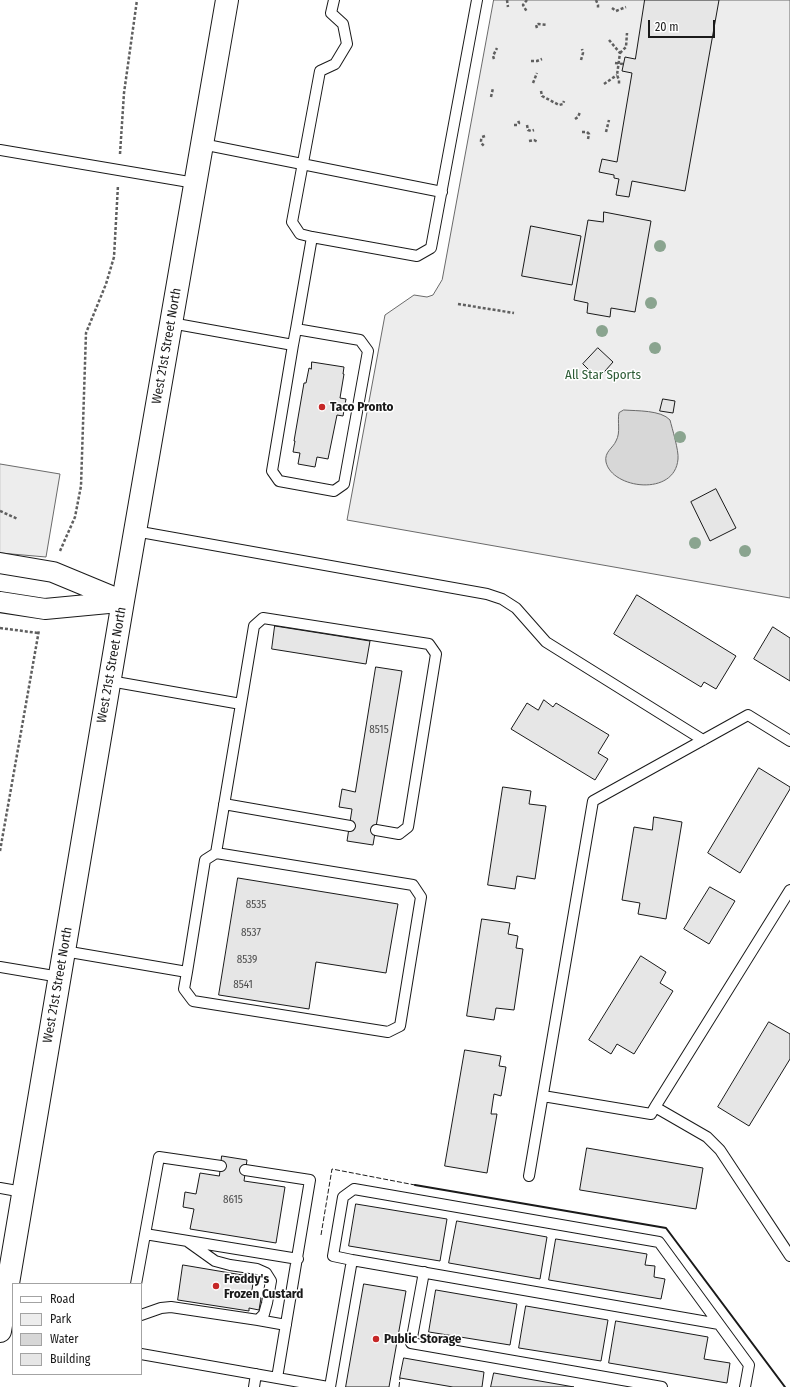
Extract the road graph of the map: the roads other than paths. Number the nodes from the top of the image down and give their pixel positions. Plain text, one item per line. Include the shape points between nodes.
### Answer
1 (227, 0) edge
2 (334, 0) edge
3 (477, 0) edge
4 (202, 144) junction
5 (0, 150) edge
6 (303, 165) junction
7 (195, 183) junction
8 (442, 192) junction
9 (312, 237) junction
10 (170, 324) junction
11 (296, 329) junction
12 (293, 345) junction
13 (135, 531) junction
14 (0, 563) edge
15 (123, 601) junction
16 (0, 602) edge
17 (110, 681) junction
18 (240, 704) junction
19 (704, 740) junction
20 (790, 741) edge
21 (224, 804) junction
22 (350, 826) dead end
23 (376, 830) dead end
24 (216, 853) junction
25 (790, 890) edge
26 (64, 951) junction
27 (0, 967) edge
28 (187, 972) junction
29 (60, 977) junction
30 (543, 1096) junction
31 (655, 1107) junction
32 (221, 1166) dead end
33 (245, 1170) dead end
34 (529, 1176) dead end
35 (0, 1188) edge
36 (23, 1192) junction
37 (145, 1234) junction
38 (187, 1241) junction
39 (790, 1256) edge
40 (298, 1259) junction
41 (352, 1260) junction
42 (5, 1268) edge
43 (424, 1272) junction
44 (136, 1283) edge
45 (142, 1315) edge
46 (258, 1320) junction
47 (720, 1324) junction
48 (286, 1325) junction
49 (0, 1330) edge
50 (12, 1331) edge
51 (142, 1354) edge
52 (256, 1374) junction
53 (277, 1378) junction
54 (254, 1387) edge
55 (329, 1387) edge
56 (662, 1387) edge
57 (745, 1387) edge

1 - 4 main road, West 21st Street North
2 - 6 lane via 331,13 343,24 347,44 335,64 320,71
3 - 8 lane
4 - 6 lane
4 - 7 main road, West 21st Street North
5 - 7 lane
6 - 8 lane
6 - 9 lane via 292,222 300,234
7 - 10 main road, West 21st Street North
8 - 9 lane via 431,248 417,256
9 - 11 lane
10 - 12 lane
10 - 13 main road, West 21st Street North
11 - 12 lane
11 - 12 lane via 360,340 368,351 344,484 334,490 279,481 272,470
13 - 15 main road, West 21st Street North
13 - 19 lane via 487,594 502,599 516,608 546,642
14 - 15 street via 53,572
15 - 16 street via 45,608
15 - 17 main road, West 21st Street North
17 - 18 lane
17 - 26 main road, West 21st Street North
18 - 21 lane
18 - 23 lane via 254,626 263,618 429,644 436,654 408,827 399,834
19 - 20 lane via 748,715
19 - 30 lane via 593,801
21 - 22 lane
21 - 24 lane
24 - 28 lane via 205,860
24 - 28 lane via 413,885 421,897 400,1026 388,1032 193,1000 184,989
25 - 31 lane
26 - 28 lane
26 - 29 main road, West 21st Street North
27 - 29 lane
29 - 36 main road, West 21st Street North
30 - 31 lane via 651,1114
30 - 34 lane
31 - 39 lane via 707,1137 720,1150
32 - 37 lane via 159,1157
33 - 40 lane via 310,1180
35 - 36 lane
36 - 42 main road, West 21st Street North
37 - 38 lane
37 - 44 lane
38 - 40 lane
38 - 46 lane via 215,1261 266,1273 271,1281 264,1314
40 - 48 lane
41 - 43 lane
41 - 47 lane via 333,1256 343,1197 354,1189 659,1242
41 - 55 lane
42 - 49 main road, West 21st Street North
43 - 47 lane
43 - 56 lane via 411,1343
45 - 46 lane via 171,1307
46 - 48 lane
47 - 57 lane via 749,1365
48 - 53 lane
49 - 50 lane
51 - 52 lane
52 - 53 lane
52 - 54 lane
53 - 55 lane

